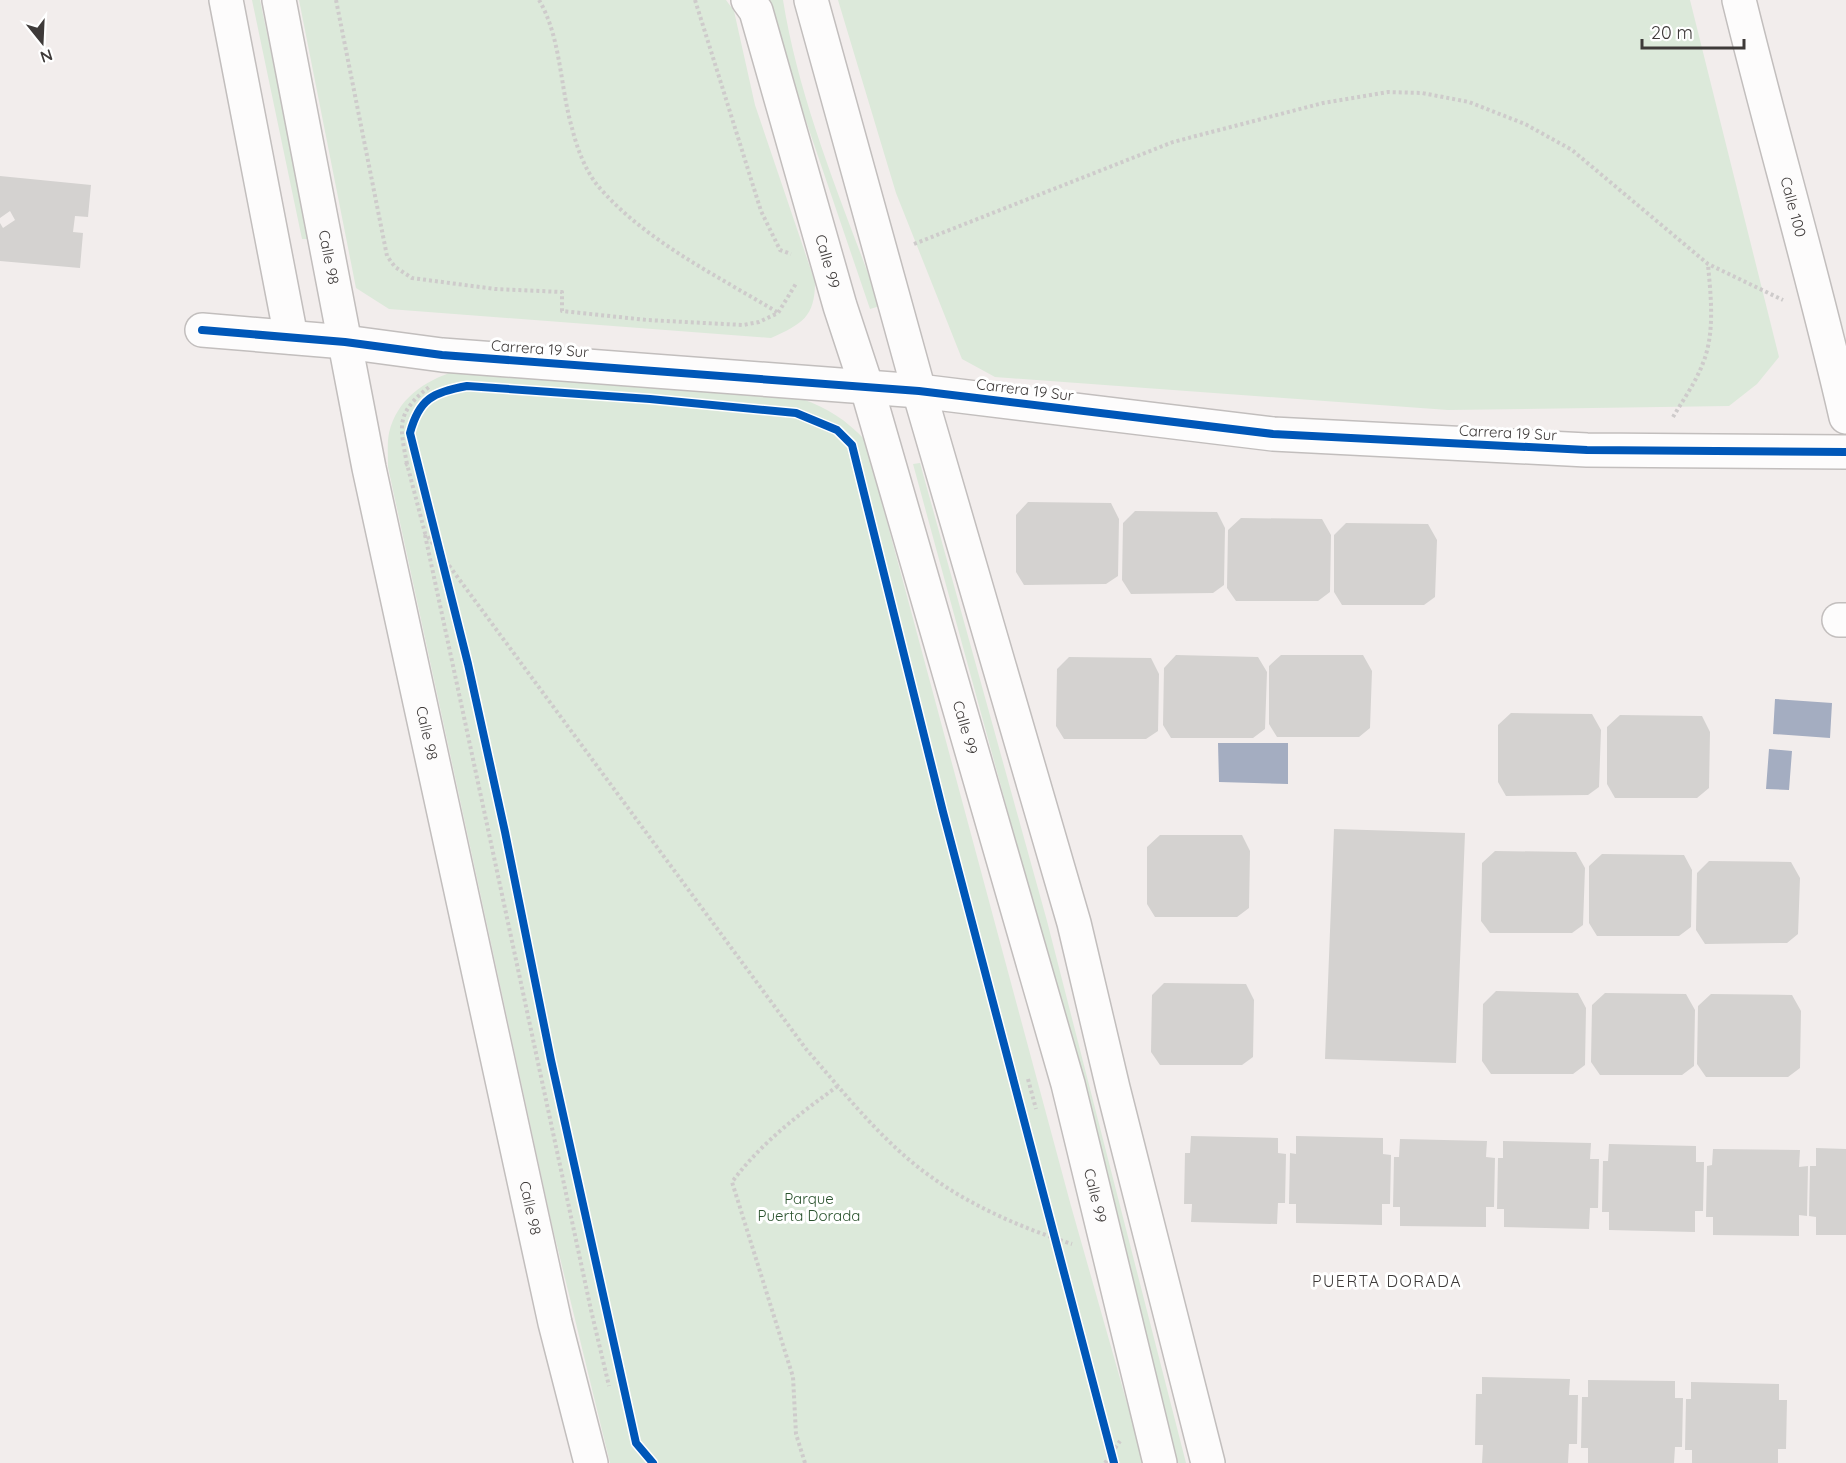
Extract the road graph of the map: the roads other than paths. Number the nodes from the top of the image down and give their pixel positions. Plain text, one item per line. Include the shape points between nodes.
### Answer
1 (226, 0) edge
2 (279, 0) edge
3 (748, 0) edge
4 (810, 0) edge
5 (1739, 0) edge
6 (202, 330) dead end
7 (291, 337) junction
8 (345, 342) junction
9 (867, 388) junction
10 (919, 391) junction
11 (1846, 417) edge
12 (1846, 452) edge
13 (591, 1463) edge
14 (1160, 1463) edge
15 (1209, 1463) edge

1 - 7 street
2 - 8 street, Calle 98
3 - 9 street, Calle 99 via 756,10
4 - 10 street
5 - 11 street, Calle 100
6 - 7 street, Carrera 19 Sur
7 - 8 street, Carrera 19 Sur
8 - 9 street, Carrera 19 Sur via 442,355
8 - 13 street, Calle 98 via 555,1323
9 - 10 street, Carrera 19 Sur
9 - 14 street, Calle 99 via 1068,1084
10 - 12 street, Carrera 19 Sur via 1273,434 1587,450
10 - 15 street via 1074,923

